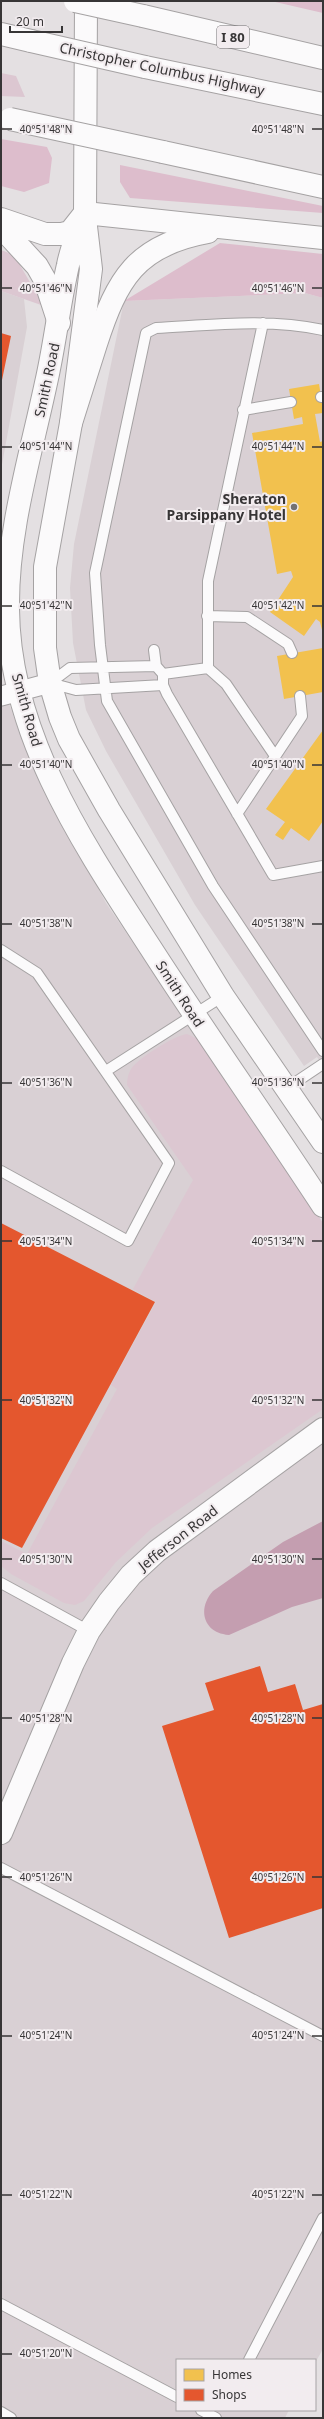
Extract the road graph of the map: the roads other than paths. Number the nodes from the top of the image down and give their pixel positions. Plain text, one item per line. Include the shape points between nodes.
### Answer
1 (75, 1) edge
2 (86, 1) edge
3 (1, 34) edge
4 (323, 58) edge
5 (323, 104) edge
6 (5, 119) edge
7 (323, 187) edge
8 (84, 213) junction
9 (1, 219) edge
10 (1, 227) edge
11 (233, 228) junction
12 (323, 238) edge
13 (59, 323) junction
14 (263, 323) junction
15 (323, 330) edge
16 (291, 402) dead end
17 (243, 410) junction
18 (71, 423) junction
19 (17, 515) junction
20 (1, 537) edge
21 (208, 616) junction
22 (154, 650) dead end
23 (292, 654) dead end
24 (156, 666) junction
25 (103, 667) junction
26 (208, 668) junction
27 (163, 674) junction
28 (50, 683) junction
29 (163, 685) junction
30 (104, 688) junction
31 (10, 694) edge
32 (300, 696) dead end
33 (275, 756) junction
34 (237, 814) junction
35 (323, 866) edge
36 (1, 950) edge
37 (223, 996) junction
38 (193, 1015) junction
39 (323, 1051) edge
40 (323, 1064) edge
41 (106, 1071) junction
42 (287, 1088) junction
43 (323, 1142) edge
44 (1, 1171) edge
45 (323, 1206) edge
46 (323, 1429) edge
47 (1, 1584) edge
48 (89, 1631) junction
49 (1, 1833) edge
50 (1, 1868) edge
51 (323, 2036) edge
52 (323, 2218) edge
53 (1, 2304) edge
54 (250, 2359) edge
55 (176, 2396) edge
56 (203, 2411) edge
57 (1, 2412) edge
58 (11, 2418) edge
59 (218, 2418) edge

1 - 4 main road, I 80, bridge
2 - 8 main road, Smith Road
3 - 5 main road, Christopher Columbus Highway, bridge
6 - 7 main road, bridge
8 - 9 main road via 76,227 62,234 45,234
8 - 11 main road
8 - 13 main road, Smith Road via 68,263
8 - 18 main road, Smith Road via 91,269
10 - 13 main road via 37,266 45,280
11 - 12 main road
11 - 18 main road via 185,236 169,242 149,254 129,274 114,295 108,309
13 - 19 main road, Smith Road
14 - 15 lane
14 - 17 lane
14 - 25 lane via 156,328 145,335 96,568 95,588
16 - 17 lane
17 - 21 lane via 208,581
18 - 28 main road, Smith Road via 45,567 45,648
19 - 20 street
19 - 31 main road, Smith Road via 11,548 8,609 12,653
21 - 23 lane via 247,617 288,644
21 - 26 lane
22 - 24 lane
24 - 25 lane
24 - 27 lane
25 - 28 lane via 70,668
25 - 30 lane
26 - 27 lane
26 - 33 lane via 226,684
27 - 29 lane
28 - 30 lane via 76,690
28 - 31 street
28 - 37 main road, Smith Road via 60,717 76,752
29 - 30 lane
29 - 34 lane
30 - 39 lane via 107,701 213,886
31 - 38 main road, Smith Road via 59,796 113,890
32 - 33 lane via 302,716
33 - 34 lane
34 - 35 lane via 273,875
36 - 41 lane via 37,973
37 - 38 lane
37 - 42 main road, Smith Road
38 - 41 lane
38 - 45 main road, Smith Road
40 - 42 lane
41 - 44 lane via 169,1163 128,1241
42 - 43 main road, Smith Road
46 - 48 main road, Jefferson Road via 157,1551 131,1575
47 - 48 lane
48 - 49 main road, Jefferson Road
50 - 51 lane
52 - 54 lane
53 - 55 lane
56 - 59 lane
57 - 58 lane

